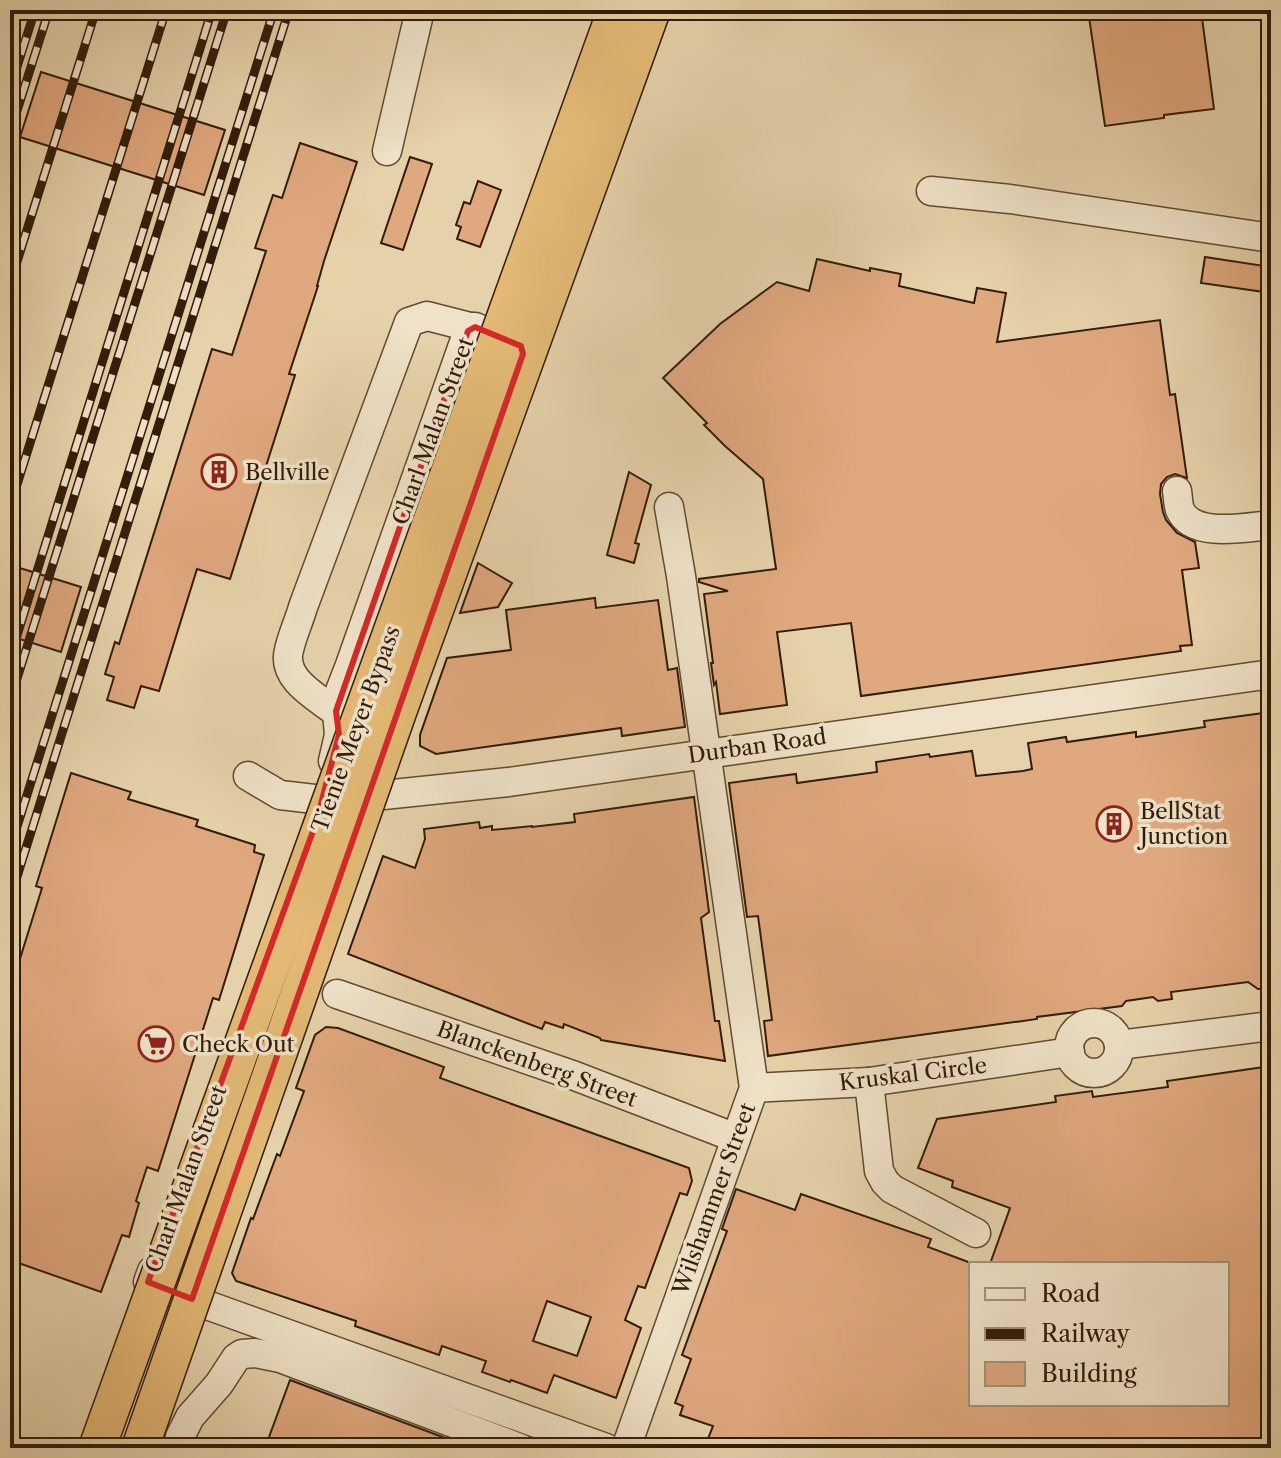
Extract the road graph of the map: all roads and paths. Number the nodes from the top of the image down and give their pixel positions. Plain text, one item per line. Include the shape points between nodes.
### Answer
1 (420, 10) edge
2 (616, 10) edge
3 (652, 10) edge
4 (387, 151) dead end
5 (931, 191) dead end
6 (1271, 238) edge
7 (470, 327) junction
8 (1177, 491) dead end
9 (669, 507) dead end
10 (1271, 525) edge
11 (1271, 674) edge
12 (336, 712) junction
13 (707, 754) junction
14 (248, 776) dead end
15 (364, 797) junction
16 (323, 800) junction
17 (337, 994) dead end
18 (1271, 1026) edge
19 (869, 1082) junction
20 (754, 1088) junction
21 (736, 1138) junction
22 (976, 1233) dead end
23 (179, 1295) junction
24 (97, 1448) edge
25 (140, 1448) edge
26 (178, 1448) edge
27 (520, 1448) edge
28 (606, 1448) edge
29 (626, 1448) edge

1 - 4 street
2 - 24 main road, Tienie Meyer Bypass, bridge
3 - 25 main road, Tienie Meyer Bypass, bridge
5 - 6 street
7 - 12 street, Charl Malan Street
7 - 12 street via 427,316 409,322 303,607 288,653 290,670
7 - 15 street, Charl Malan Street via 524,351
8 - 10 street via 1180,510 1200,526 1213,530
9 - 13 street, Wilshammer Street
11 - 13 street, Durban Road
12 - 16 street, Charl Malan Street via 339,735
13 - 15 street, Durban Road
13 - 20 street, Wilshammer Street
14 - 16 street, Durban Road via 280,795
15 - 16 street, Durban Road
15 - 23 street, Charl Malan Street
16 - 23 street, Charl Malan Street via 148,1282
17 - 21 street, Blanckenberg Street
18 - 19 street, Kruskal Circle via 1119,1045 1108,1027 1087,1024 1071,1038 1070,1052
19 - 20 street, Kruskal Circle
19 - 22 street via 879,1171 885,1182
20 - 21 street, Wilshammer Street
21 - 29 street, Wilshammer Street
23 - 28 street, Charl Malan Street
26 - 27 street via 190,1417 232,1363 242,1354 255,1353

